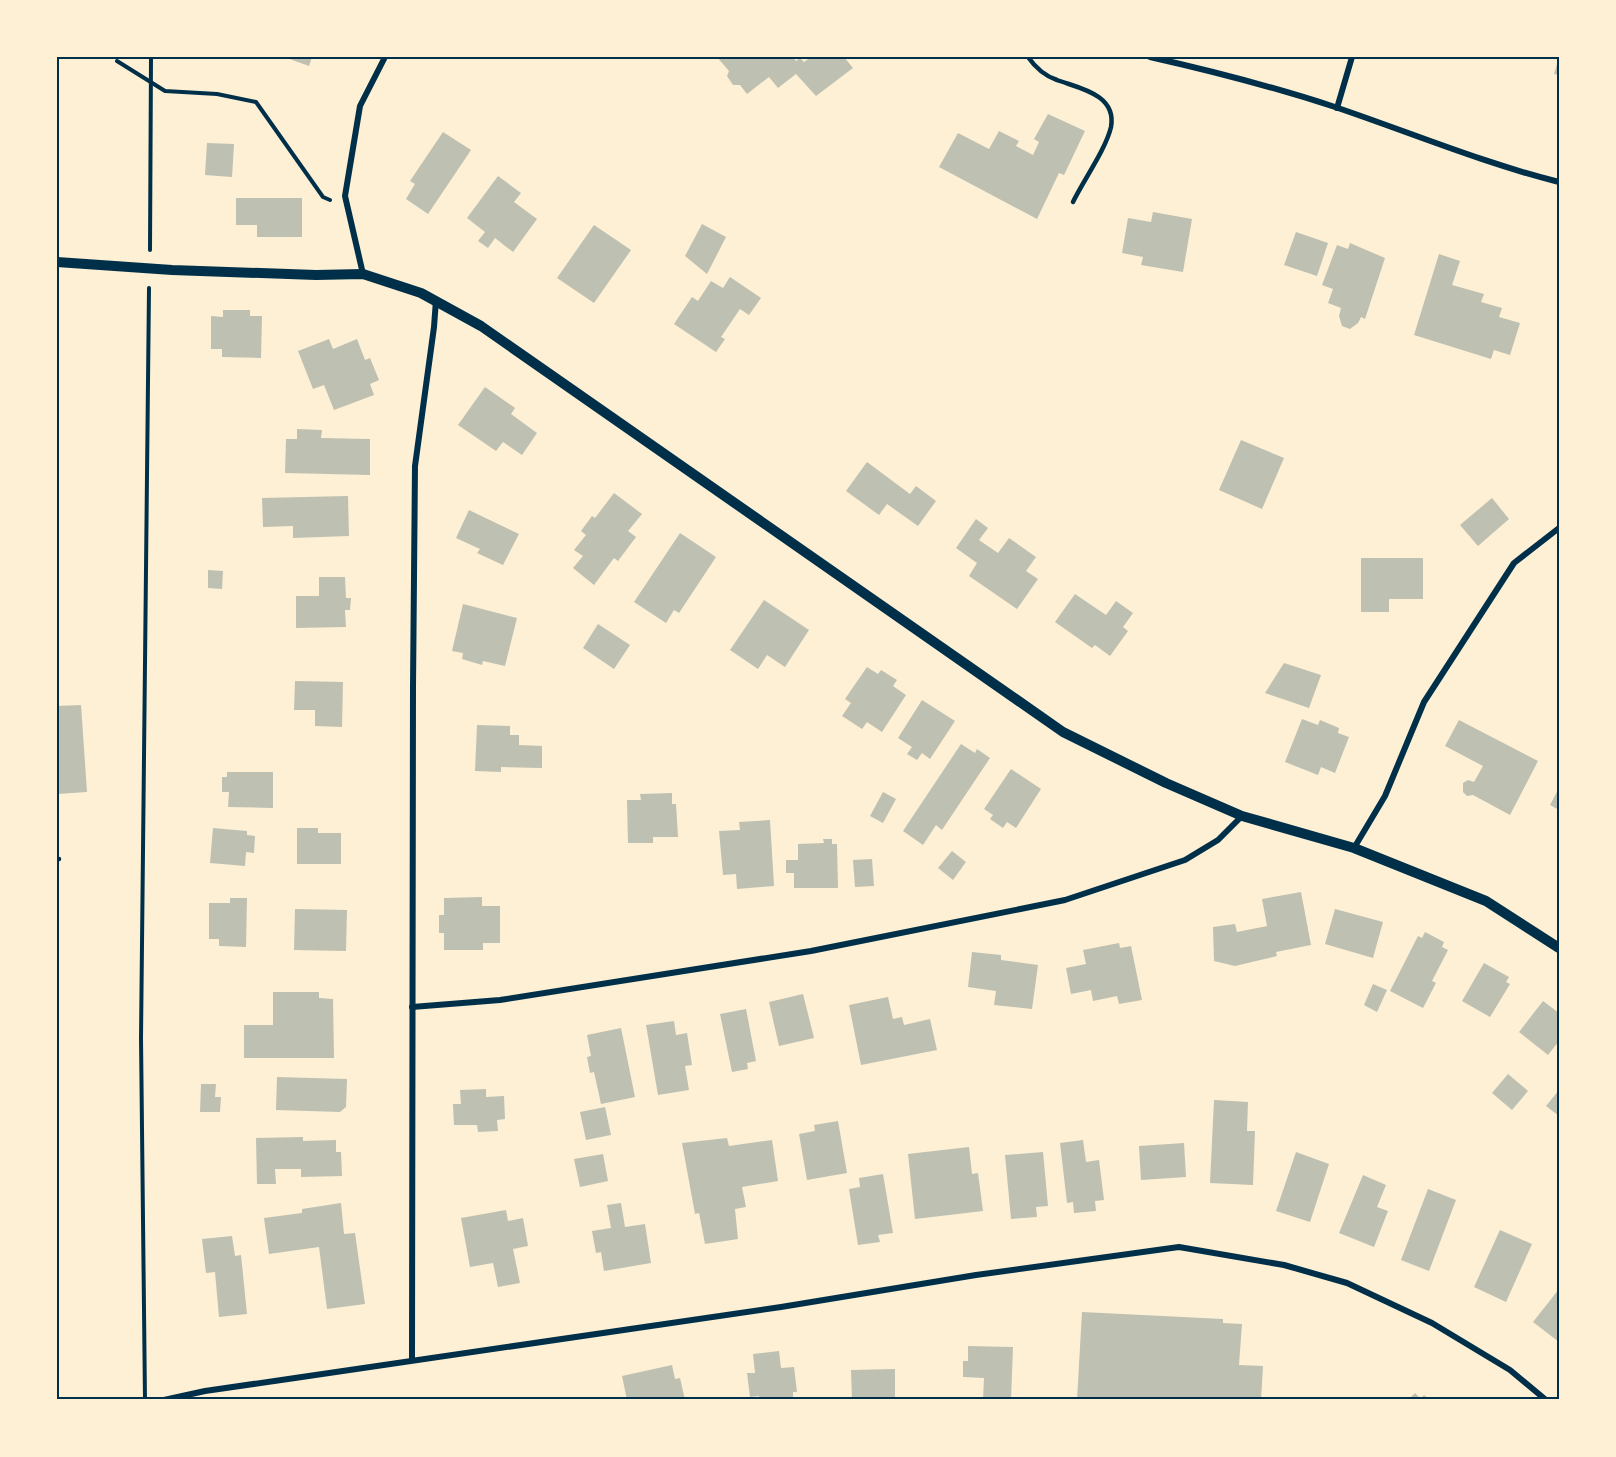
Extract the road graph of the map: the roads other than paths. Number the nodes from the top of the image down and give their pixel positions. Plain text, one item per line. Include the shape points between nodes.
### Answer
1 (385, 57) edge
2 (1028, 57) edge
3 (1150, 57) edge
4 (1352, 57) edge
5 (1337, 108) junction
6 (1559, 182) edge
7 (1073, 202) dead end
8 (57, 262) edge
9 (363, 274) junction
10 (436, 299) junction
11 (1559, 528) edge
12 (1242, 816) junction
13 (1354, 848) junction
14 (1559, 948) edge
15 (412, 1007) junction
16 (412, 1360) junction
17 (164, 1400) edge
18 (1546, 1400) edge

1 - 9 street via 360,106 345,196
2 - 7 lane via 1037,69 1055,80 1094,93 1110,111 1111,126
3 - 5 street
4 - 5 street
5 - 6 street
8 - 9 street via 205,272
9 - 10 street
10 - 12 street via 490,332 1064,732
10 - 15 street via 415,466
11 - 13 street via 1514,562 1424,702 1385,796
12 - 13 street
12 - 15 street via 1218,840 1185,860 1065,900 820,950 500,1000
13 - 14 street via 1486,901
15 - 16 street
16 - 17 street
16 - 18 street via 1179,1247 1284,1265 1347,1283 1432,1323 1510,1370

